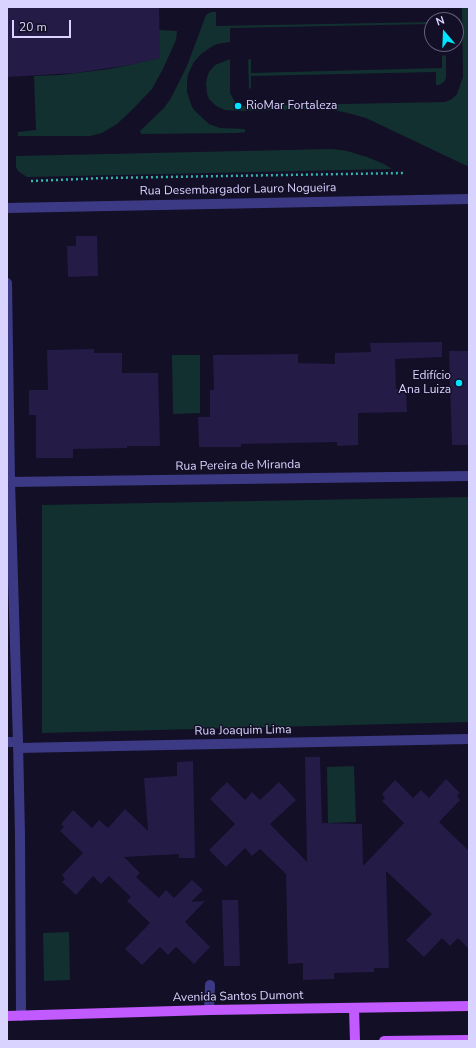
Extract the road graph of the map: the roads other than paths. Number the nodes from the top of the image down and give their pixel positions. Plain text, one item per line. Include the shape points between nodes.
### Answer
1 (469, 198) edge
2 (7, 208) edge
3 (7, 283) edge
4 (469, 476) edge
5 (9, 482) edge
6 (469, 740) edge
7 (7, 742) edge
8 (18, 745) junction
9 (210, 984) dead end
10 (469, 1006) edge
11 (354, 1008) junction
12 (209, 1010) junction
13 (7, 1016) edge
14 (21, 1016) junction
15 (469, 1040) edge
16 (355, 1041) edge
17 (384, 1041) edge

1 - 2 street, Rua Desembargador Lauro Nogueira
3 - 5 street
4 - 5 street, Rua Pereira de Miranda
5 - 8 street
6 - 8 street, Rua Joaquim Lima
7 - 8 street, Rua Joaquim Lima
8 - 14 street
9 - 12 street
10 - 11 main road, Avenida Santos Dumont
11 - 12 main road, Avenida Santos Dumont
11 - 16 main road
12 - 14 main road, Avenida Santos Dumont
13 - 14 main road, Avenida Santos Dumont
15 - 17 main road

